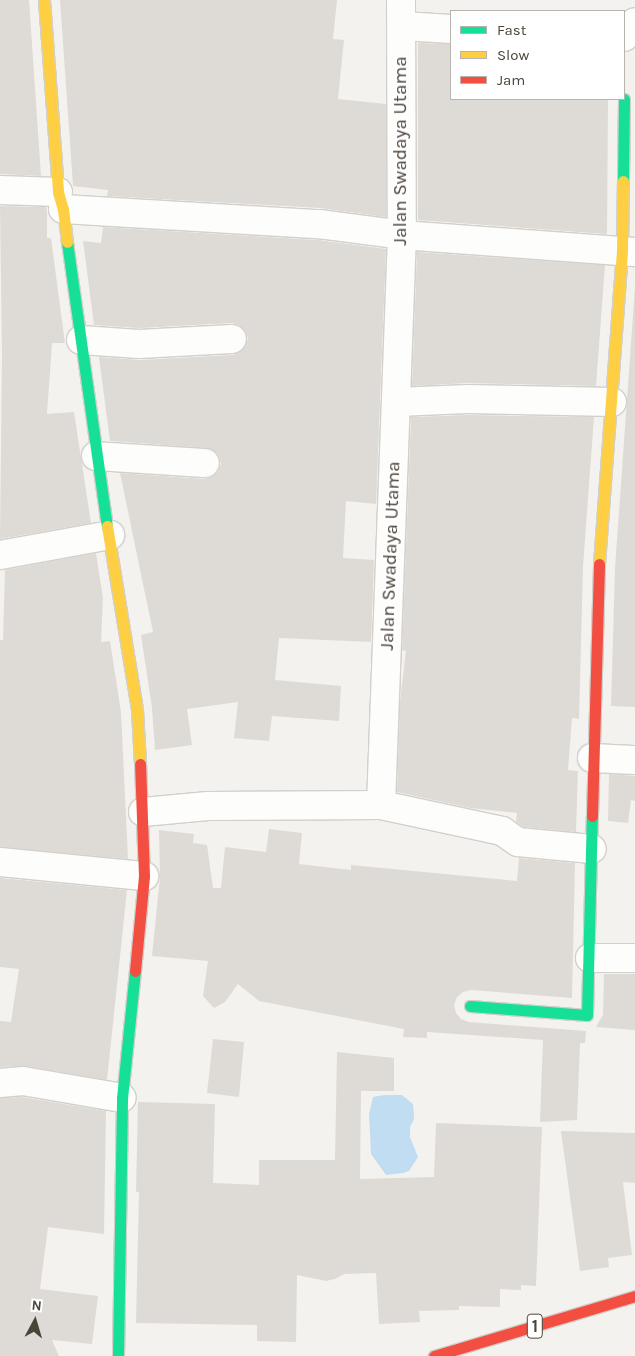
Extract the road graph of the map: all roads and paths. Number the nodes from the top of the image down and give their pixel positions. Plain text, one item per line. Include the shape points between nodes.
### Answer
1 (44, 0) edge
2 (401, 13) edge
3 (635, 22) edge
4 (450, 29) edge
5 (625, 33) edge
6 (624, 100) edge
7 (0, 190) edge
8 (61, 200) junction
9 (402, 235) junction
10 (628, 251) edge
11 (81, 340) junction
12 (232, 340) dead end
13 (397, 402) junction
14 (612, 402) junction
15 (96, 456) junction
16 (205, 463) dead end
17 (110, 535) junction
18 (0, 555) edge
19 (592, 758) junction
20 (635, 760) edge
21 (382, 805) junction
22 (143, 812) junction
23 (592, 849) junction
24 (0, 862) edge
25 (144, 876) junction
26 (590, 958) junction
27 (635, 958) edge
28 (470, 1006) dead end
29 (0, 1083) edge
30 (122, 1098) junction
31 (635, 1296) edge
32 (118, 1356) edge
33 (434, 1356) edge

1 - 8 main road
2 - 4 street
2 - 9 street, Jalan Swadaya Utama
3 - 5 street
6 - 10 main road
7 - 8 street
8 - 9 street
8 - 11 main road
9 - 10 street
9 - 13 street, Jalan Swadaya Utama
10 - 14 main road
11 - 12 street via 140,344
11 - 15 main road
13 - 14 street via 468,399
13 - 21 street, Jalan Swadaya Utama
14 - 19 main road via 599,567
15 - 16 street
15 - 17 main road
17 - 18 street
17 - 22 main road via 137,710
19 - 20 street
19 - 23 main road
21 - 22 street via 208,806
21 - 23 street via 502,831 518,842
22 - 25 main road
23 - 26 main road
24 - 25 street
25 - 30 main road
26 - 27 street
26 - 28 main road via 587,1014
29 - 30 street via 23,1082
30 - 32 main road
31 - 33 main road, 1

